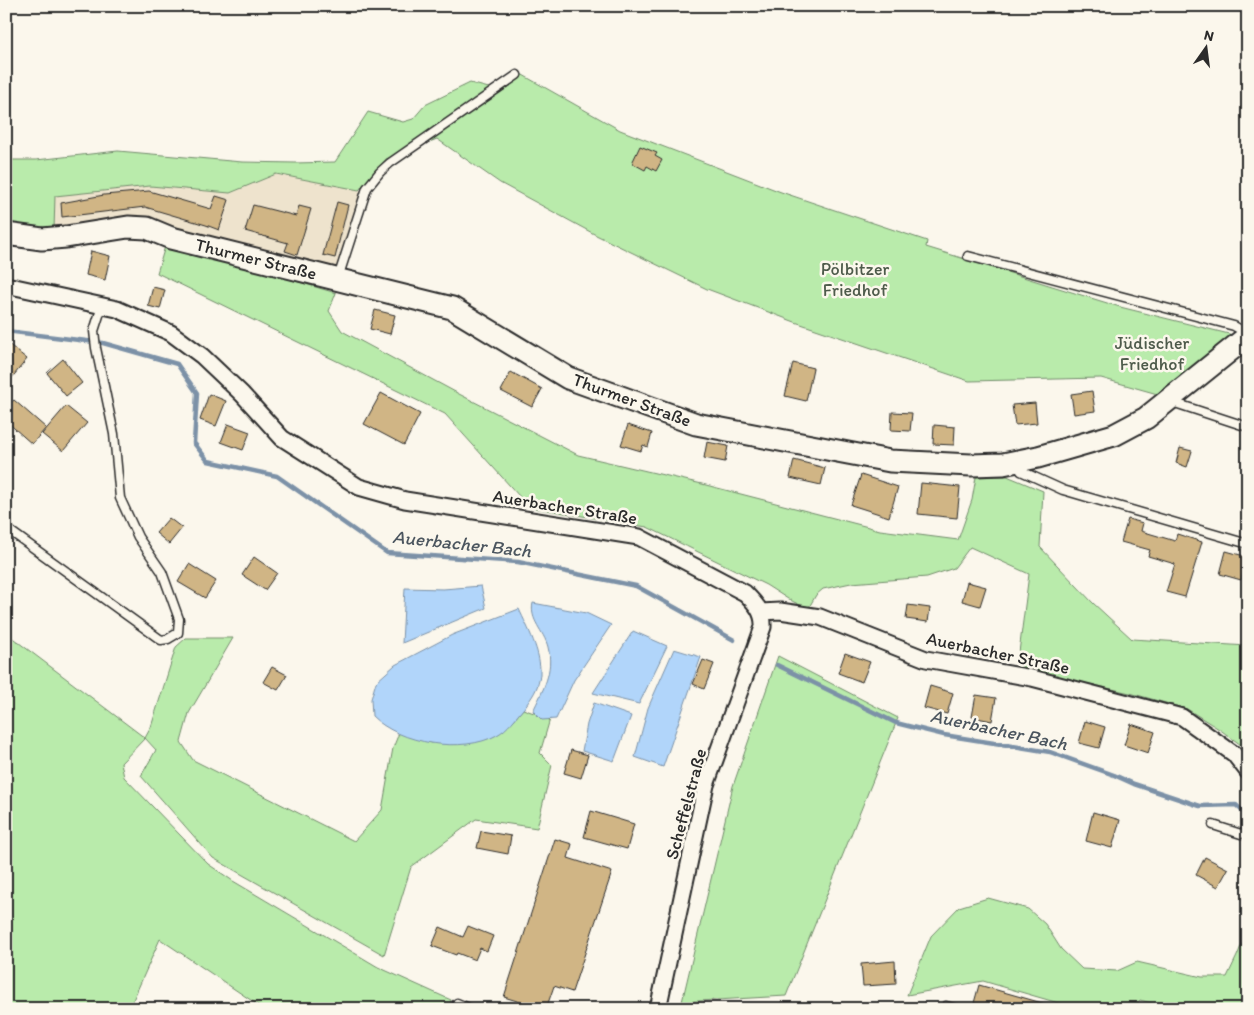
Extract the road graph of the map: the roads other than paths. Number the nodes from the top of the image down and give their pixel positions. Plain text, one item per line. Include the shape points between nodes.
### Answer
1 (517, 75) dead end
2 (6, 234) edge
3 (968, 256) dead end
4 (338, 280) junction
5 (6, 285) edge
6 (102, 306) junction
7 (1248, 335) edge
8 (1170, 398) junction
9 (1248, 427) edge
10 (1016, 462) junction
11 (6, 528) edge
12 (1248, 544) edge
13 (761, 612) junction
14 (1248, 772) edge
15 (1212, 825) dead end
16 (1248, 832) edge
17 (457, 1003) dead end
18 (946, 1006) dead end
19 (471, 1009) edge
20 (658, 1009) edge
21 (957, 1009) edge

1 - 4 lane via 380,172 368,188
2 - 4 street, Thurmer Straße via 42,239 66,238 128,227 147,228 171,238
3 - 7 lane via 1234,326
4 - 10 street, Thurmer Straße via 452,308 568,378 696,424 890,461 971,465
5 - 6 street, Auerbacher Straße
6 - 11 lane via 94,331 114,434 120,498 138,538 162,572 179,619 178,633 160,640
6 - 13 street, Auerbacher Straße via 117,309 171,333 202,356 282,438 359,487 405,500 639,537 745,593
7 - 8 street, Thurmer Straße
8 - 9 lane via 1178,404
8 - 10 street, Thurmer Straße via 1146,418 1114,435
10 - 12 lane via 1021,471 1063,490
13 - 14 street, Auerbacher Straße via 780,611 820,617 926,659 1032,678 1182,717 1234,754
13 - 20 street, Scheffelstraße via 763,627 706,785
15 - 16 lane via 1241,834
17 - 19 lane
18 - 21 lane

